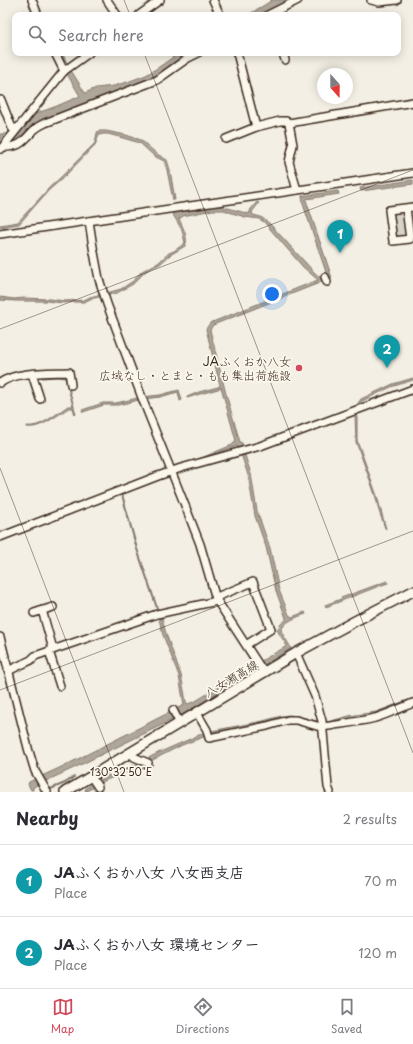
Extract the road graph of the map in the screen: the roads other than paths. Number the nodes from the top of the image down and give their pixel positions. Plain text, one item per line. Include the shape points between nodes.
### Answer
1 (32, 0) edge
2 (107, 0) edge
3 (160, 0) edge
4 (212, 0) edge
5 (298, 0) edge
6 (371, 0) edge
7 (397, 0) edge
8 (37, 12) edge
9 (115, 12) edge
10 (143, 12) edge
11 (218, 12) edge
12 (275, 12) edge
13 (56, 56) edge
14 (85, 56) edge
15 (192, 56) edge
16 (238, 56) edge
17 (64, 71) junction
18 (1, 100) dead end
19 (413, 102) edge
20 (289, 123) junction
21 (256, 127) junction
22 (16, 129) junction
23 (226, 139) dead end
24 (1, 149) edge
25 (413, 174) edge
26 (297, 190) junction
27 (410, 207) edge
28 (89, 221) junction
29 (0, 234) edge
30 (33, 377) junction
31 (0, 382) edge
32 (71, 385) dead end
33 (413, 388) edge
34 (40, 399) dead end
35 (172, 471) junction
36 (0, 537) edge
37 (413, 591) edge
38 (217, 600) junction
39 (53, 607) dead end
40 (42, 610) junction
41 (34, 613) dead end
42 (0, 637) edge
43 (246, 645) junction
44 (51, 650) junction
45 (296, 653) junction
46 (8, 671) junction
47 (264, 673) junction
48 (60, 686) dead end
49 (413, 703) edge
50 (173, 710) dead end
51 (177, 718) dead end
52 (200, 718) dead end
53 (323, 724) junction
54 (134, 757) dead end
55 (146, 762) dead end
56 (47, 792) edge
57 (66, 792) edge
58 (330, 792) edge

1 - 8 street
2 - 9 street
3 - 10 street
4 - 11 street
5 - 12 street
6 - 7 street
13 - 17 street
14 - 17 street
15 - 24 street via 157,80 45,123 35,129 20,145
16 - 21 street
17 - 22 street
18 - 22 street via 12,128
19 - 20 street
20 - 21 street via 280,121
20 - 26 street via 293,145 289,162
21 - 23 street
22 - 24 street
25 - 26 street
26 - 28 street
27 - 27 street via 389,210 393,241 410,239
28 - 29 street
28 - 35 street via 105,300
30 - 31 street via 17,375
30 - 32 street via 69,372
30 - 34 street
33 - 35 street via 246,451
35 - 36 street
35 - 38 street via 200,544
37 - 45 main road, 八女瀬高線
38 - 43 street
38 - 43 street via 219,596 253,582 271,629
38 - 44 street via 157,614
39 - 40 street
40 - 41 street
40 - 44 street
42 - 46 street
43 - 47 street
44 - 46 street
44 - 48 street
45 - 47 main road, 八女瀬高線
45 - 53 street via 315,696
46 - 56 street via 35,770
47 - 57 main road, 八女瀬高線
49 - 53 street via 374,718
50 - 51 street
52 - 53 street via 209,738 288,720 318,726
53 - 58 street
54 - 55 street

